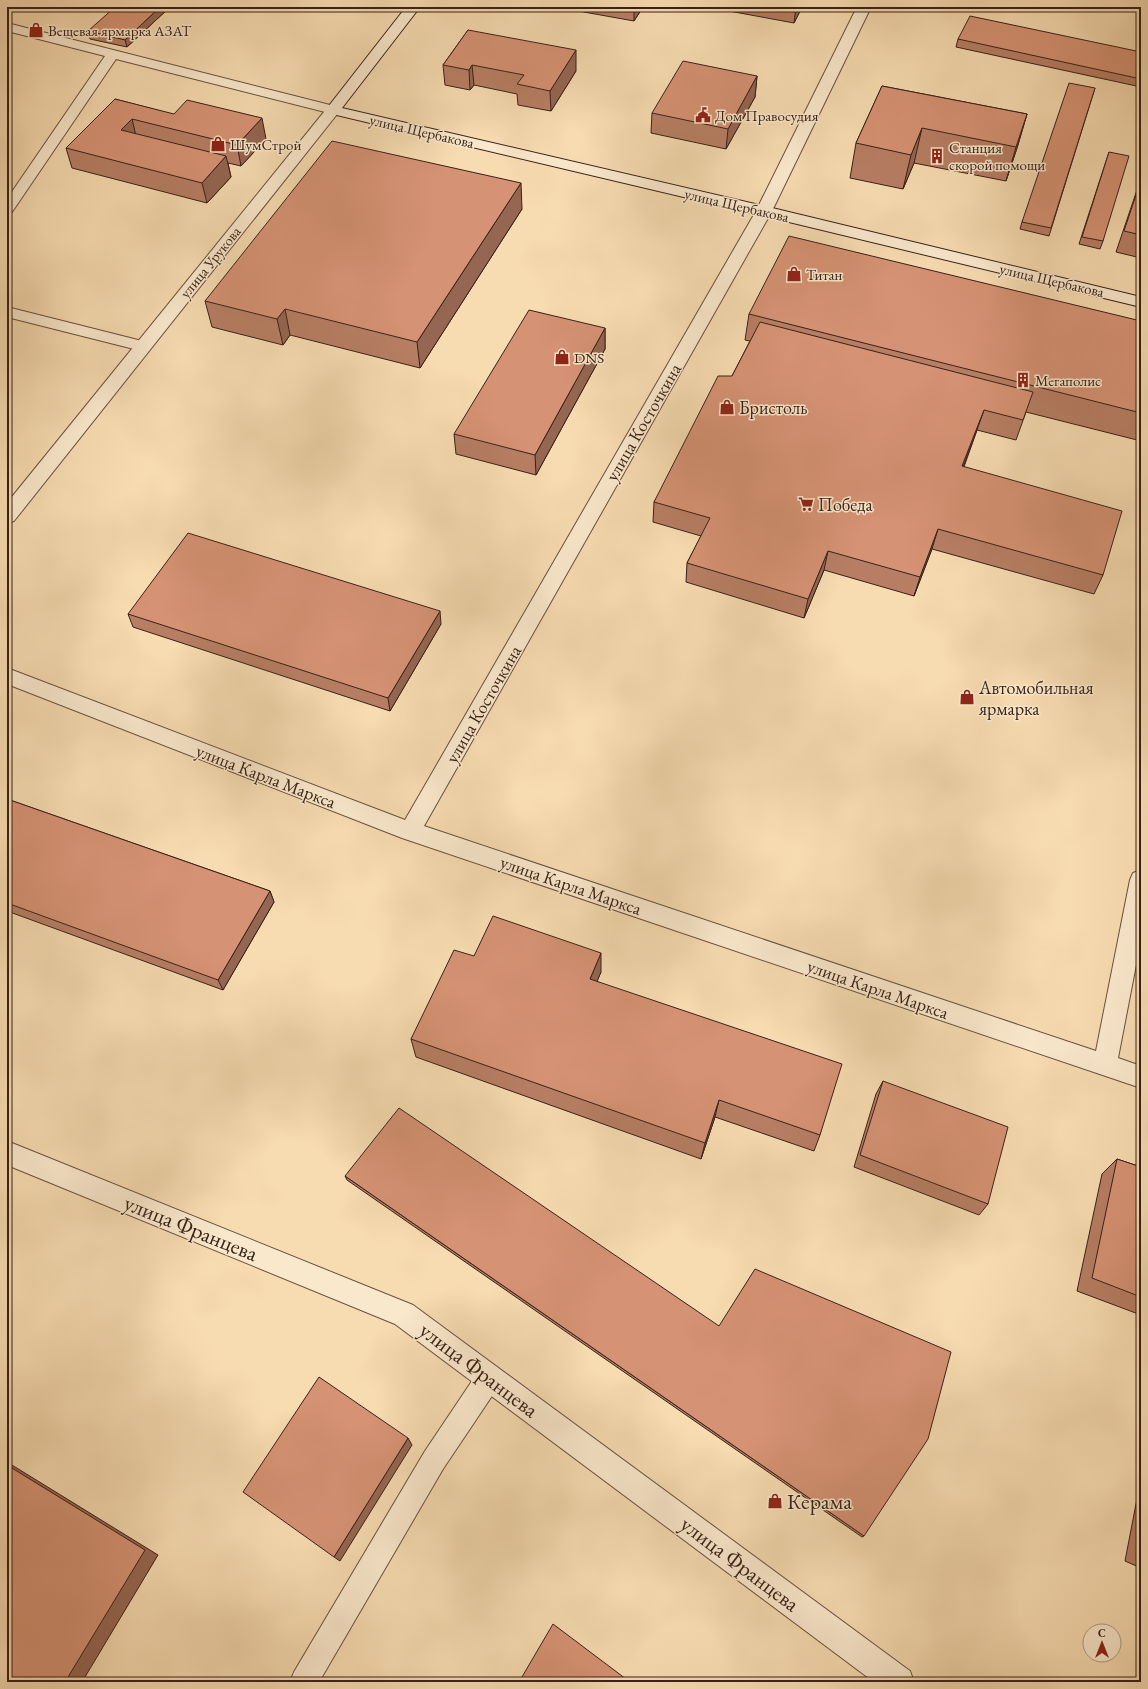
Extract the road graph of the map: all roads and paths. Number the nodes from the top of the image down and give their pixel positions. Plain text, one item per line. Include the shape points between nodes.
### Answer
1 (413, 7) edge
2 (864, 7) edge
3 (7, 27) edge
4 (112, 55) junction
5 (333, 110) junction
6 (7, 209) edge
7 (764, 211) junction
8 (1141, 302) edge
9 (7, 312) edge
10 (142, 346) junction
11 (7, 516) edge
12 (7, 676) edge
13 (410, 831) junction
14 (1141, 880) edge
15 (1105, 1065) junction
16 (1141, 1077) edge
17 (7, 1153) edge
18 (490, 1378) junction
19 (304, 1682) edge
20 (899, 1682) edge

1 - 5 street, улица Урукова
2 - 7 street, улица Косточкина
3 - 4 lane
4 - 5 lane
4 - 6 lane
5 - 7 street, улица Щербакова
5 - 10 street, улица Урукова
7 - 8 street, улица Щербакова
7 - 13 street, улица Косточкина
9 - 10 lane
10 - 11 street, улица Урукова
12 - 13 street, улица Карла Маркса
13 - 15 street, улица Карла Маркса
14 - 15 street
15 - 16 street, улица Карла Маркса
17 - 18 street, улица Францева via 404,1314
18 - 19 lane via 434,1460
18 - 20 street, улица Францева

